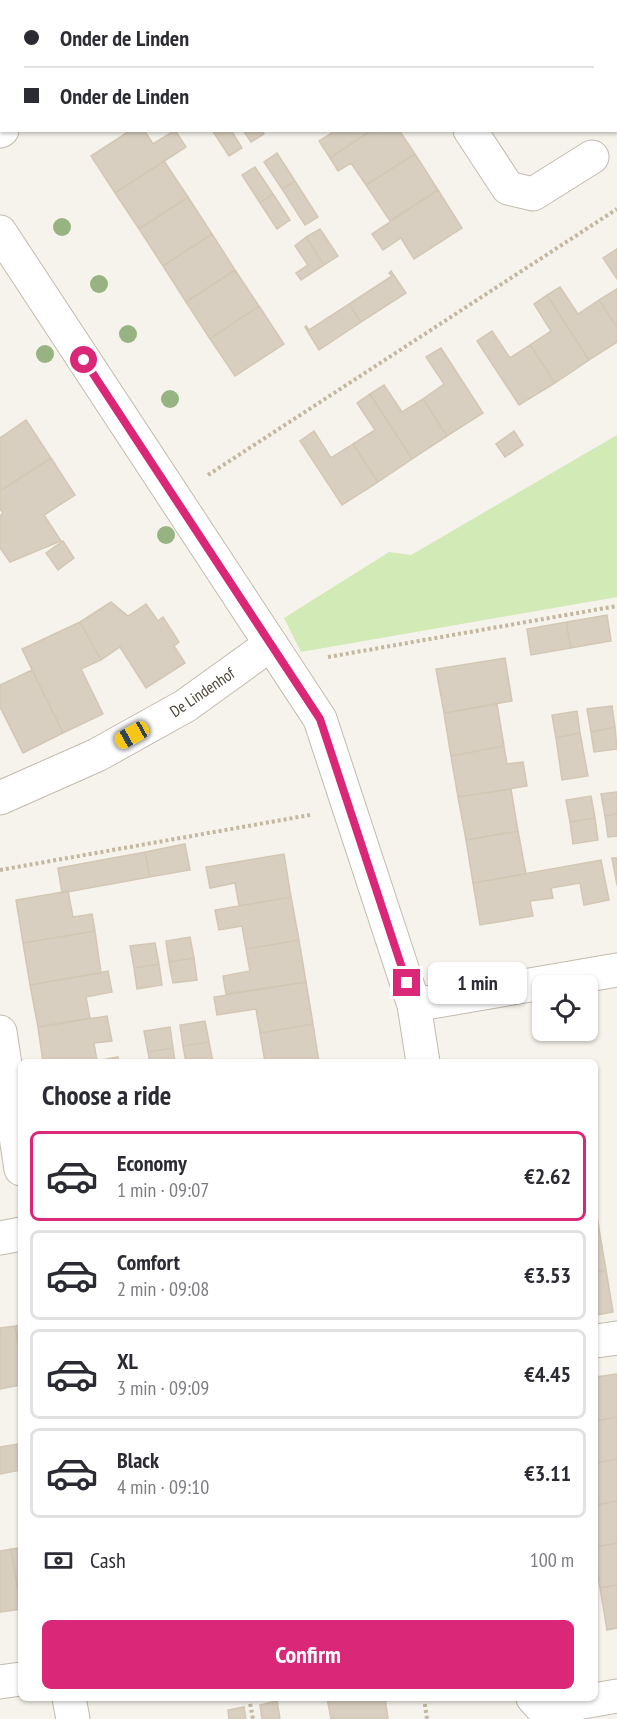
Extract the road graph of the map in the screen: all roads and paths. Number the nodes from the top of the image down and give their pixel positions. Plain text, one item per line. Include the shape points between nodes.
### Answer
1 (471, 132) edge
2 (592, 157) dead end
3 (617, 208) edge
4 (0, 232) edge
5 (174, 497) junction
6 (617, 606) edge
7 (277, 654) junction
8 (0, 798) edge
9 (350, 808) junction
10 (0, 870) edge
11 (617, 969) edge
12 (414, 1005) junction
13 (0, 1032) edge
14 (423, 1059) edge
15 (18, 1149) edge
16 (18, 1235) edge
17 (0, 1238) edge
18 (617, 1338) edge
19 (598, 1341) edge
20 (18, 1679) edge
21 (0, 1682) edge
22 (617, 1696) edge
23 (598, 1699) edge
24 (70, 1701) edge
25 (250, 1701) edge
26 (424, 1701) edge
27 (536, 1701) edge
28 (589, 1701) edge
29 (73, 1719) edge
30 (253, 1719) edge
31 (427, 1719) edge

1 - 2 street via 508,188 533,194
3 - 5 path
4 - 5 street
5 - 7 street
6 - 7 path
7 - 8 street, De Lindenhof via 97,755
7 - 9 street via 320,719
9 - 10 path
9 - 12 street
11 - 12 street
12 - 14 street
13 - 15 street
16 - 17 street
18 - 19 street
20 - 21 street
22 - 23 street
24 - 29 street
25 - 30 path
26 - 31 path
27 - 28 street via 543,1709

